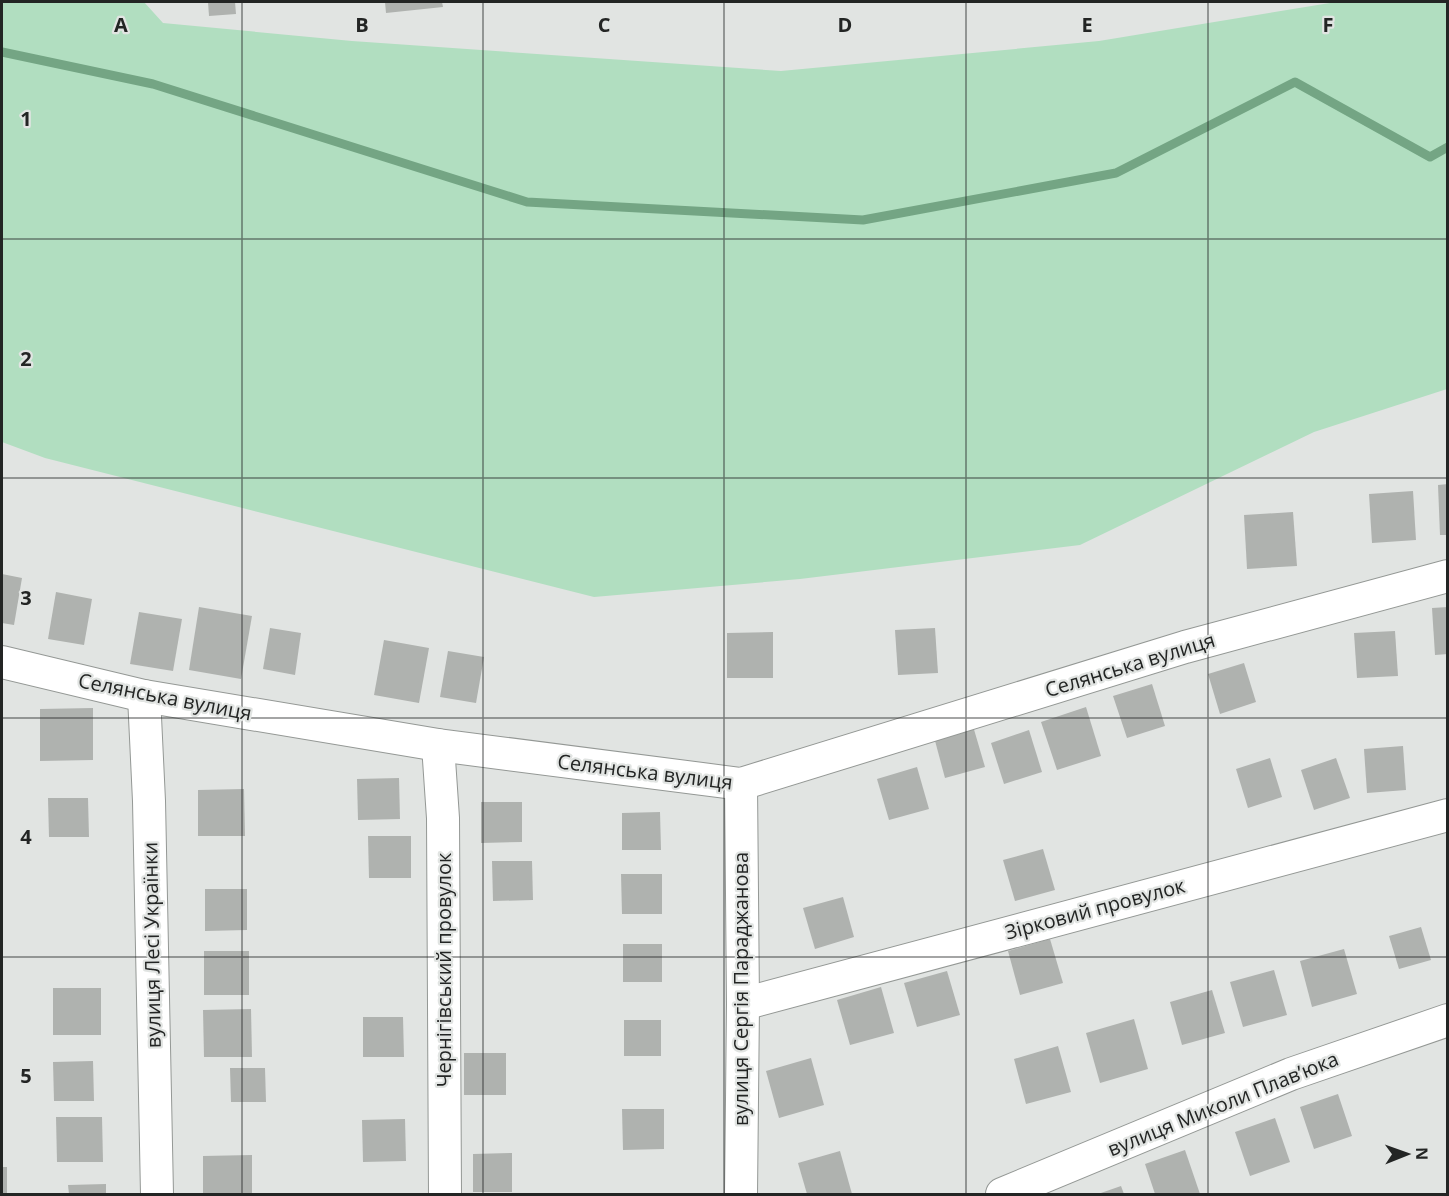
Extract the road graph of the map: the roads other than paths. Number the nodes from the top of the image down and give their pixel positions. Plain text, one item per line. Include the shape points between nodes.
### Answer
1 (1448, 576) edge
2 (2, 662) edge
3 (144, 696) junction
4 (438, 745) junction
5 (741, 784) junction
6 (1448, 815) edge
7 (743, 1004) junction
8 (1448, 1020) edge
9 (158, 1194) edge
10 (445, 1194) edge
11 (741, 1194) edge
12 (1002, 1194) edge

1 - 5 street, Селянська вулиця via 1185,647
2 - 3 street, Селянська вулиця
3 - 4 street, Селянська вулиця
3 - 9 street, вулиця Лесі Українки
4 - 5 street, Селянська вулиця
4 - 10 street, Чернігівський провулок via 443,818
5 - 7 street, вулиця Сергія Параджанова
6 - 7 street, Зірковий провулок
7 - 11 street, вулиця Сергія Параджанова
8 - 12 street, вулиця Миколи Плавʼюка via 1291,1074

